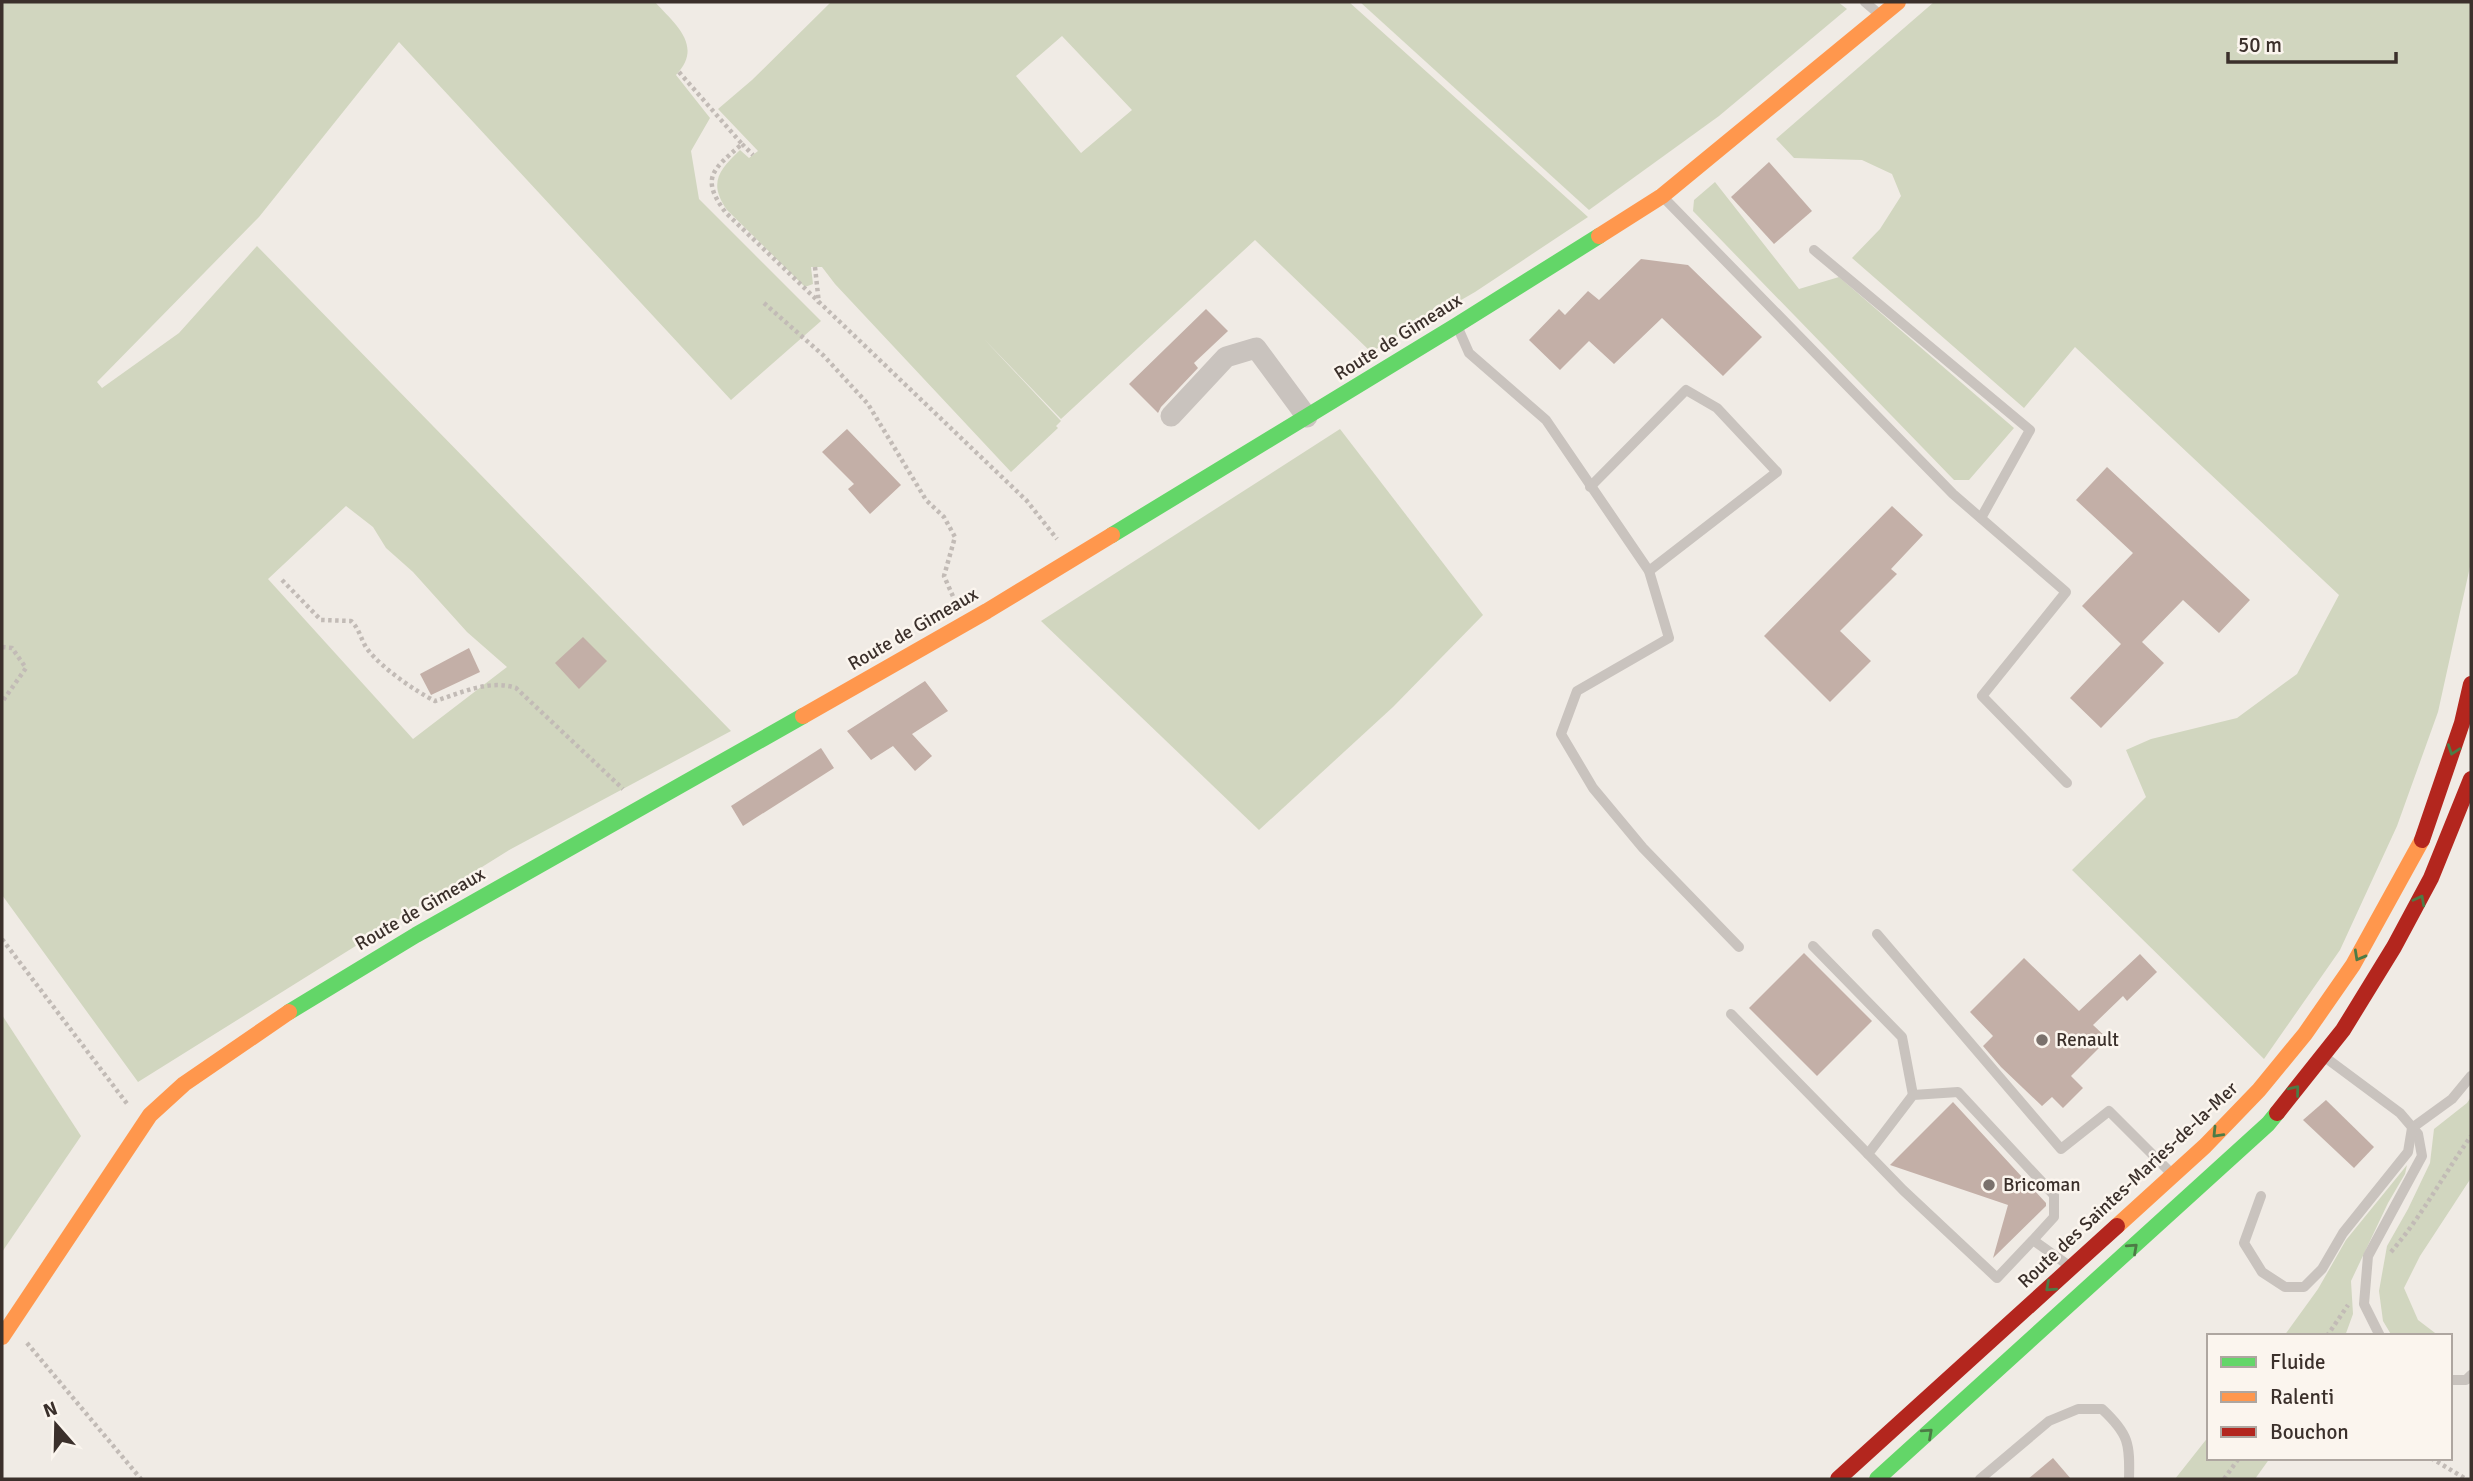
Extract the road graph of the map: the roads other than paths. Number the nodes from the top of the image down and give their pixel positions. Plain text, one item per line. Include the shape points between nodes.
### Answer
1 (1865, 2) edge
2 (1898, 2) edge
3 (1881, 16) junction
4 (1662, 196) junction
5 (1814, 250) dead end
6 (1457, 325) junction
7 (1171, 416) dead end
8 (1307, 417) junction
9 (1590, 487) junction
10 (1981, 518) junction
11 (1649, 571) junction
12 (2471, 684) edge
13 (2467, 724) edge
14 (2471, 779) edge
15 (2067, 783) dead end
16 (1877, 934) dead end
17 (1813, 946) dead end
18 (1739, 947) dead end
19 (1731, 1014) dead end
20 (2302, 1038) junction
21 (2323, 1055) junction
22 (2471, 1076) edge
23 (1913, 1095) junction
24 (2413, 1128) junction
25 (1868, 1154) junction
26 (2173, 1175) junction
27 (2192, 1194) junction
28 (2261, 1195) dead end
29 (2033, 1240) junction
30 (2072, 1268) junction
31 (2093, 1284) junction
32 (6, 1330) edge
33 (2379, 1334) edge
34 (2471, 1375) edge
35 (2452, 1380) edge
36 (1838, 1479) edge
37 (1877, 1479) edge
38 (1980, 1479) edge
39 (2129, 1479) edge

1 - 3 lane
2 - 3 street, Route de Gimeaux
3 - 4 street, Route de Gimeaux
4 - 6 street, Route de Gimeaux
4 - 10 lane
5 - 10 lane via 2030,430
6 - 8 street, Route de Gimeaux
6 - 9 lane via 1469,354 1546,420
7 - 8 street via 1226,357 1256,348
8 - 32 street, Route de Gimeaux via 964,624 416,935 272,1022 184,1084 150,1115
9 - 11 lane
9 - 11 lane via 1686,390 1717,408 1777,472
10 - 15 lane via 2066,592 1982,696
11 - 18 lane via 1669,638 1577,691 1560,733 1601,798
12 - 13 street, Route des Saintes-Maries-de-la-Mer
13 -> 20 street, Route des Saintes-Maries-de-la-Mer via 2420,845 2353,965
21 -> 14 street via 2394,947 2431,878
16 - 26 lane via 2061,1149 2109,1111
17 - 23 lane via 1902,1038
19 - 25 lane
20 - 21 lane
20 -> 26 street, Route des Saintes-Maries-de-la-Mer via 2259,1090
21 - 24 lane
27 -> 21 street via 2268,1124
22 - 24 lane via 2452,1099
23 - 25 lane
23 - 29 lane via 1958,1093 2054,1195 2054,1217
24 - 28 lane via 2407,1152 2304,1287 2286,1287 2262,1272 2244,1243
24 - 33 lane via 2422,1156 2368,1256 2364,1304
25 - 29 lane via 1997,1278
26 - 27 lane
26 - 30 street, Route des Saintes-Maries-de-la-Mer
31 -> 27 street
29 - 30 lane
30 - 31 lane
30 -> 36 street, Route des Saintes-Maries-de-la-Mer via 1858,1468
37 -> 31 street
34 - 35 lane via 2466,1380
38 - 39 lane via 2049,1421 2078,1409 2102,1409 2120,1425 2130,1449

